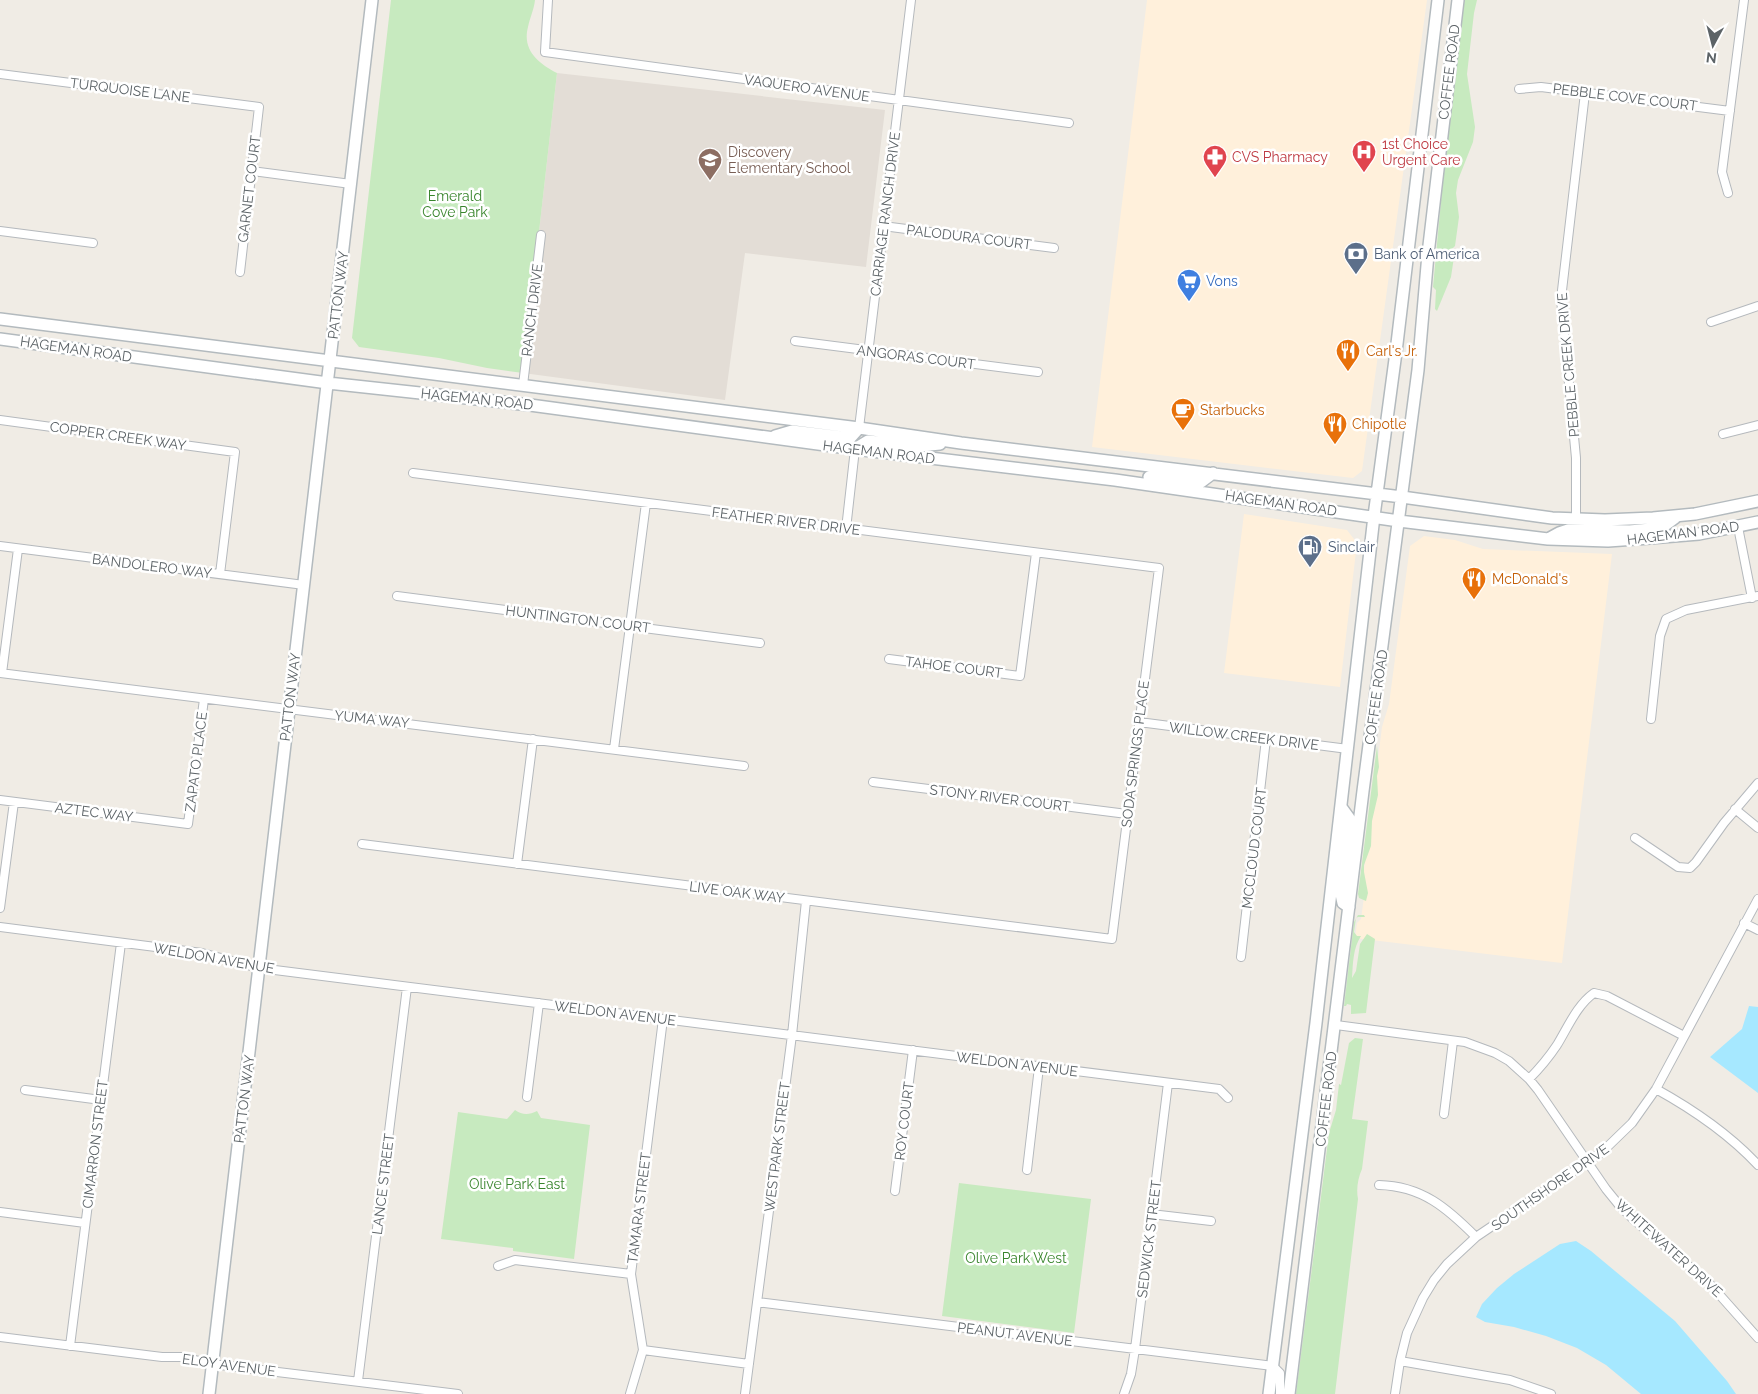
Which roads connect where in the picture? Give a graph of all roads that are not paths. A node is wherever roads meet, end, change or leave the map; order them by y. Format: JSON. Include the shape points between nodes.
{"nodes":[{"id":1,"x":372,"y":0,"type":"edge"},
{"id":2,"x":548,"y":0,"type":"edge"},
{"id":3,"x":911,"y":0,"type":"edge"},
{"id":4,"x":1438,"y":0,"type":"edge"},
{"id":5,"x":1458,"y":0,"type":"edge"},
{"id":6,"x":1744,"y":0,"type":"edge"},
{"id":7,"x":0,"y":74,"type":"edge"},
{"id":8,"x":1519,"y":90,"type":"dead end"},
{"id":9,"x":1585,"y":93,"type":"junction"},
{"id":10,"x":899,"y":101,"type":"junction"},
{"id":11,"x":259,"y":107,"type":"joint"},
{"id":12,"x":1730,"y":110,"type":"junction"},
{"id":13,"x":1069,"y":123,"type":"dead end"},
{"id":14,"x":252,"y":171,"type":"junction"},
{"id":15,"x":351,"y":184,"type":"junction"},
{"id":16,"x":1728,"y":193,"type":"dead end"},
{"id":17,"x":884,"y":226,"type":"junction"},
{"id":18,"x":0,"y":231,"type":"edge"},
{"id":19,"x":541,"y":235,"type":"dead end"},
{"id":20,"x":93,"y":243,"type":"dead end"},
{"id":21,"x":1054,"y":248,"type":"dead end"},
{"id":22,"x":240,"y":272,"type":"dead end"},
{"id":23,"x":1758,"y":306,"type":"edge"},
{"id":24,"x":0,"y":318,"type":"edge"},
{"id":25,"x":1711,"y":322,"type":"dead end"},
{"id":26,"x":0,"y":339,"type":"edge"},
{"id":27,"x":795,"y":341,"type":"dead end"},
{"id":28,"x":868,"y":351,"type":"junction"},
{"id":29,"x":330,"y":361,"type":"junction"},
{"id":30,"x":1038,"y":372,"type":"dead end"},
{"id":31,"x":328,"y":382,"type":"junction"},
{"id":32,"x":523,"y":385,"type":"junction"},
{"id":33,"x":0,"y":420,"type":"edge"},
{"id":34,"x":1758,"y":425,"type":"edge"},
{"id":35,"x":859,"y":428,"type":"junction"},
{"id":36,"x":1723,"y":434,"type":"dead end"},
{"id":37,"x":771,"y":437,"type":"junction"},
{"id":38,"x":961,"y":443,"type":"junction"},
{"id":39,"x":855,"y":449,"type":"junction"},
{"id":40,"x":412,"y":473,"type":"dead end"},
{"id":41,"x":1213,"y":473,"type":"junction"},
{"id":42,"x":1115,"y":480,"type":"junction"},
{"id":43,"x":1377,"y":494,"type":"junction"},
{"id":44,"x":1402,"y":497,"type":"junction"},
{"id":45,"x":1758,"y":501,"type":"edge"},
{"id":46,"x":646,"y":503,"type":"junction"},
{"id":47,"x":1758,"y":514,"type":"edge"},
{"id":48,"x":1374,"y":516,"type":"junction"},
{"id":49,"x":1678,"y":516,"type":"junction"},
{"id":50,"x":1576,"y":519,"type":"junction"},
{"id":51,"x":1399,"y":520,"type":"junction"},
{"id":52,"x":1758,"y":522,"type":"edge"},
{"id":53,"x":1738,"y":527,"type":"junction"},
{"id":54,"x":846,"y":529,"type":"junction"},
{"id":55,"x":1548,"y":539,"type":"junction"},
{"id":56,"x":0,"y":546,"type":"edge"},
{"id":57,"x":18,"y":548,"type":"junction"},
{"id":58,"x":1036,"y":553,"type":"junction"},
{"id":59,"x":1159,"y":568,"type":"joint"},
{"id":60,"x":220,"y":574,"type":"junction"},
{"id":61,"x":304,"y":585,"type":"junction"},
{"id":62,"x":397,"y":596,"type":"dead end"},
{"id":63,"x":1755,"y":597,"type":"edge"},
{"id":64,"x":630,"y":626,"type":"junction"},
{"id":65,"x":760,"y":643,"type":"dead end"},
{"id":66,"x":889,"y":659,"type":"dead end"},
{"id":67,"x":1,"y":673,"type":"edge"},
{"id":68,"x":204,"y":699,"type":"junction"},
{"id":69,"x":289,"y":710,"type":"junction"},
{"id":70,"x":1651,"y":719,"type":"dead end"},
{"id":71,"x":1139,"y":722,"type":"junction"},
{"id":72,"x":533,"y":739,"type":"junction"},
{"id":73,"x":1266,"y":739,"type":"junction"},
{"id":74,"x":614,"y":749,"type":"junction"},
{"id":75,"x":1348,"y":749,"type":"junction"},
{"id":76,"x":744,"y":766,"type":"dead end"},
{"id":77,"x":873,"y":782,"type":"dead end"},
{"id":78,"x":1758,"y":782,"type":"edge"},
{"id":79,"x":0,"y":800,"type":"edge"},
{"id":80,"x":14,"y":802,"type":"junction"},
{"id":81,"x":1341,"y":807,"type":"junction"},
{"id":82,"x":1735,"y":809,"type":"junction"},
{"id":83,"x":1128,"y":814,"type":"junction"},
{"id":84,"x":188,"y":824,"type":"joint"},
{"id":85,"x":1758,"y":828,"type":"edge"},
{"id":86,"x":1636,"y":838,"type":"dead end"},
{"id":87,"x":362,"y":844,"type":"dead end"},
{"id":88,"x":517,"y":864,"type":"junction"},
{"id":89,"x":1758,"y":899,"type":"edge"},
{"id":90,"x":806,"y":900,"type":"junction"},
{"id":91,"x":1349,"y":907,"type":"junction"},
{"id":92,"x":0,"y":908,"type":"edge"},
{"id":93,"x":1744,"y":923,"type":"junction"},
{"id":94,"x":0,"y":927,"type":"edge"},
{"id":95,"x":1758,"y":930,"type":"edge"},
{"id":96,"x":1112,"y":939,"type":"joint"},
{"id":97,"x":121,"y":943,"type":"junction"},
{"id":98,"x":1241,"y":957,"type":"dead end"},
{"id":99,"x":259,"y":968,"type":"junction"},
{"id":100,"x":407,"y":986,"type":"junction"},
{"id":101,"x":539,"y":1003,"type":"junction"},
{"id":102,"x":663,"y":1019,"type":"junction"},
{"id":103,"x":1336,"y":1025,"type":"junction"},
{"id":104,"x":792,"y":1036,"type":"junction"},
{"id":105,"x":1684,"y":1036,"type":"junction"},
{"id":106,"x":1453,"y":1041,"type":"junction"},
{"id":107,"x":913,"y":1050,"type":"junction"},
{"id":108,"x":1039,"y":1067,"type":"junction"},
{"id":109,"x":1529,"y":1078,"type":"junction"},
{"id":110,"x":1168,"y":1083,"type":"junction"},
{"id":111,"x":1656,"y":1088,"type":"junction"},
{"id":112,"x":26,"y":1090,"type":"dead end"},
{"id":113,"x":527,"y":1097,"type":"dead end"},
{"id":114,"x":1228,"y":1098,"type":"dead end"},
{"id":115,"x":101,"y":1100,"type":"junction"},
{"id":116,"x":1444,"y":1114,"type":"dead end"},
{"id":117,"x":1588,"y":1162,"type":"junction"},
{"id":118,"x":1758,"y":1165,"type":"edge"},
{"id":119,"x":1027,"y":1170,"type":"dead end"},
{"id":120,"x":1379,"y":1185,"type":"dead end"},
{"id":121,"x":895,"y":1190,"type":"dead end"},
{"id":122,"x":0,"y":1212,"type":"edge"},
{"id":123,"x":1151,"y":1214,"type":"junction"},
{"id":124,"x":1211,"y":1221,"type":"dead end"},
{"id":125,"x":85,"y":1223,"type":"junction"},
{"id":126,"x":1476,"y":1238,"type":"junction"},
{"id":127,"x":498,"y":1266,"type":"dead end"},
{"id":128,"x":631,"y":1274,"type":"junction"},
{"id":129,"x":757,"y":1302,"type":"junction"},
{"id":130,"x":0,"y":1337,"type":"edge"},
{"id":131,"x":1758,"y":1338,"type":"edge"},
{"id":132,"x":70,"y":1346,"type":"junction"},
{"id":133,"x":1135,"y":1349,"type":"junction"},
{"id":134,"x":643,"y":1350,"type":"junction"},
{"id":135,"x":1400,"y":1361,"type":"junction"},
{"id":136,"x":212,"y":1364,"type":"junction"},
{"id":137,"x":749,"y":1364,"type":"junction"},
{"id":138,"x":1273,"y":1366,"type":"junction"},
{"id":139,"x":358,"y":1381,"type":"junction"},
{"id":140,"x":208,"y":1394,"type":"edge"},
{"id":141,"x":458,"y":1394,"type":"edge"},
{"id":142,"x":630,"y":1394,"type":"edge"},
{"id":143,"x":745,"y":1394,"type":"edge"},
{"id":144,"x":1124,"y":1394,"type":"edge"},
{"id":145,"x":1269,"y":1394,"type":"edge"},
{"id":146,"x":1280,"y":1394,"type":"edge"},
{"id":147,"x":1289,"y":1394,"type":"edge"},
{"id":148,"x":1395,"y":1394,"type":"edge"},
{"id":149,"x":1551,"y":1394,"type":"edge"}],
"edges":[{"from":1,"to":15,"type":"main road","name":"PATTON WAY"},
{"from":2,"to":10,"type":"street","name":"VAQUERO AVENUE","via":[[545,52]]},
{"from":3,"to":10,"type":"street","name":"CARRIAGE RANCH DRIVE"},
{"from":4,"to":43,"type":"main road","name":"COFFEE ROAD"},
{"from":5,"to":44,"type":"main road","name":"COFFEE ROAD"},
{"from":6,"to":12,"type":"street"},
{"from":7,"to":11,"type":"street","name":"TURQUOISE LANE"},
{"from":8,"to":9,"type":"street","name":"PEBBLE COVE COURT","via":[[1541,87]]},
{"from":9,"to":12,"type":"street","name":"PEBBLE COVE COURT"},
{"from":9,"to":50,"type":"street","name":"PEBBLE CREEK DRIVE","via":[[1561,299],[1576,458]]},
{"from":10,"to":13,"type":"street","name":"VAQUERO AVENUE"},
{"from":10,"to":17,"type":"street","name":"CARRIAGE RANCH DRIVE"},
{"from":11,"to":14,"type":"street","name":"GARNET COURT"},
{"from":12,"to":16,"type":"street","via":[[1722,172]]},
{"from":14,"to":15,"type":"street"},
{"from":14,"to":22,"type":"street","name":"GARNET COURT"},
{"from":15,"to":29,"type":"main road","name":"PATTON WAY"},
{"from":17,"to":21,"type":"street","name":"PALODURA COURT"},
{"from":17,"to":28,"type":"street","name":"CARRIAGE RANCH DRIVE"},
{"from":18,"to":20,"type":"street"},
{"from":19,"to":32,"type":"street","name":"RANCH DRIVE"},
{"from":23,"to":25,"type":"street"},
{"from":24,"to":29,"type":"main road","name":"HAGEMAN ROAD"},
{"from":26,"to":31,"type":"main road","name":"HAGEMAN ROAD"},
{"from":27,"to":28,"type":"street","name":"ANGORAS COURT"},
{"from":28,"to":30,"type":"street","name":"ANGORAS COURT"},
{"from":28,"to":35,"type":"street","name":"CARRIAGE RANCH DRIVE"},
{"from":29,"to":31,"type":"main road","name":"PATTON WAY"},
{"from":29,"to":32,"type":"main road","name":"HAGEMAN ROAD"},
{"from":31,"to":37,"type":"main road","name":"HAGEMAN ROAD"},
{"from":31,"to":61,"type":"main road","name":"PATTON WAY"},
{"from":32,"to":35,"type":"main road","name":"HAGEMAN ROAD"},
{"from":33,"to":60,"type":"street","name":"COPPER CREEK WAY","via":[[235,452]]},
{"from":34,"to":36,"type":"street"},
{"from":35,"to":37,"type":"main road","via":[[850,438],[792,431]]},
{"from":35,"to":38,"type":"main road","name":"HAGEMAN ROAD"},
{"from":37,"to":39,"type":"main road","name":"HAGEMAN ROAD"},
{"from":38,"to":39,"type":"main road","via":[[919,446],[868,441]]},
{"from":38,"to":41,"type":"main road","name":"HAGEMAN ROAD"},
{"from":39,"to":42,"type":"main road","name":"HAGEMAN ROAD"},
{"from":39,"to":54,"type":"street"},
{"from":40,"to":46,"type":"street","name":"FEATHER RIVER DRIVE"},
{"from":41,"to":42,"type":"main road","via":[[1200,482],[1142,476]]},
{"from":41,"to":43,"type":"main road","name":"HAGEMAN ROAD"},
{"from":42,"to":48,"type":"main road","name":"HAGEMAN ROAD"},
{"from":43,"to":44,"type":"main road","name":"HAGEMAN ROAD"},
{"from":43,"to":48,"type":"main road","name":"COFFEE ROAD"},
{"from":44,"to":50,"type":"main road","name":"HAGEMAN ROAD"},
{"from":44,"to":51,"type":"main road","name":"COFFEE ROAD"},
{"from":45,"to":49,"type":"main road","name":"HAGEMAN ROAD"},
{"from":46,"to":54,"type":"street","name":"FEATHER RIVER DRIVE"},
{"from":46,"to":64,"type":"street"},
{"from":47,"to":53,"type":"main road"},
{"from":48,"to":51,"type":"main road","name":"HAGEMAN ROAD"},
{"from":48,"to":75,"type":"main road","name":"COFFEE ROAD"},
{"from":49,"to":50,"type":"main road","name":"HAGEMAN ROAD"},
{"from":49,"to":55,"type":"main road","via":[[1661,528],[1568,530]]},
{"from":51,"to":55,"type":"main road","name":"HAGEMAN ROAD"},
{"from":51,"to":91,"type":"main road","name":"COFFEE ROAD"},
{"from":52,"to":53,"type":"main road","name":"HAGEMAN ROAD"},
{"from":53,"to":55,"type":"main road","name":"HAGEMAN ROAD","via":[[1699,534],[1608,541]]},
{"from":53,"to":63,"type":"street"},
{"from":54,"to":58,"type":"street","name":"FEATHER RIVER DRIVE"},
{"from":56,"to":57,"type":"street","name":"BANDOLERO WAY"},
{"from":57,"to":60,"type":"street","name":"BANDOLERO WAY"},
{"from":57,"to":67,"type":"street"},
{"from":58,"to":59,"type":"street","name":"FEATHER RIVER DRIVE"},
{"from":58,"to":66,"type":"street","name":"TAHOE COURT","via":[[1020,676]]},
{"from":59,"to":71,"type":"street","name":"SODA SPRINGS PLACE"},
{"from":60,"to":61,"type":"street","name":"BANDOLERO WAY"},
{"from":61,"to":69,"type":"main road","name":"PATTON WAY"},
{"from":62,"to":64,"type":"street","name":"HUNTINGTON COURT"},
{"from":63,"to":70,"type":"street","via":[[1686,610],[1666,619],[1660,636]]},
{"from":64,"to":65,"type":"street","name":"HUNTINGTON COURT"},
{"from":64,"to":74,"type":"street"},
{"from":67,"to":68,"type":"street","name":"YUMA WAY"},
{"from":68,"to":69,"type":"street","name":"YUMA WAY"},
{"from":68,"to":84,"type":"street","name":"ZAPATO PLACE"},
{"from":69,"to":72,"type":"street","name":"YUMA WAY"},
{"from":69,"to":99,"type":"main road","name":"PATTON WAY"},
{"from":71,"to":73,"type":"street","name":"WILLOW CREEK DRIVE"},
{"from":71,"to":83,"type":"street","name":"SODA SPRINGS PLACE"},
{"from":72,"to":74,"type":"street","name":"YUMA WAY"},
{"from":72,"to":88,"type":"street"},
{"from":73,"to":75,"type":"street","name":"WILLOW CREEK DRIVE"},
{"from":73,"to":98,"type":"street","name":"MCCLOUD COURT"},
{"from":74,"to":76,"type":"street","name":"YUMA WAY"},
{"from":75,"to":81,"type":"main road","name":"COFFEE ROAD"},
{"from":77,"to":83,"type":"street","name":"STONY RIVER COURT"},
{"from":78,"to":82,"type":"street"},
{"from":79,"to":80,"type":"street","name":"AZTEC WAY"},
{"from":80,"to":84,"type":"street","name":"AZTEC WAY"},
{"from":80,"to":92,"type":"street"},
{"from":81,"to":91,"type":"main road","via":[[1349,818],[1341,894],[1343,903]]},
{"from":81,"to":138,"type":"main road","name":"COFFEE ROAD"},
{"from":82,"to":85,"type":"street"},
{"from":82,"to":86,"type":"street","via":[[1690,868],[1678,868]]},
{"from":83,"to":96,"type":"street","name":"SODA SPRINGS PLACE"},
{"from":87,"to":88,"type":"street","name":"LIVE OAK WAY"},
{"from":88,"to":90,"type":"street","name":"LIVE OAK WAY"},
{"from":89,"to":93,"type":"street","name":"SOUTHSHORE DRIVE"},
{"from":90,"to":96,"type":"street","name":"LIVE OAK WAY"},
{"from":90,"to":104,"type":"street","name":"WESTPARK STREET"},
{"from":91,"to":103,"type":"main road","name":"COFFEE ROAD"},
{"from":93,"to":95,"type":"street"},
{"from":93,"to":105,"type":"street","name":"SOUTHSHORE DRIVE"},
{"from":94,"to":97,"type":"street","name":"WELDON AVENUE"},
{"from":97,"to":99,"type":"street","name":"WELDON AVENUE","via":[[202,953]]},
{"from":97,"to":115,"type":"street","name":"CIMARRON STREET"},
{"from":99,"to":100,"type":"street","name":"WELDON AVENUE"},
{"from":99,"to":136,"type":"main road","name":"PATTON WAY"},
{"from":100,"to":101,"type":"street","name":"WELDON AVENUE"},
{"from":100,"to":139,"type":"street","name":"LANCE STREET"},
{"from":101,"to":102,"type":"street","name":"WELDON AVENUE"},
{"from":101,"to":113,"type":"street"},
{"from":102,"to":104,"type":"street","name":"WELDON AVENUE"},
{"from":102,"to":128,"type":"street","name":"TAMARA STREET"},
{"from":103,"to":106,"type":"street","name":"WHITEWATER DRIVE"},
{"from":103,"to":147,"type":"main road","name":"COFFEE ROAD"},
{"from":104,"to":107,"type":"street","name":"WELDON AVENUE"},
{"from":104,"to":129,"type":"street","name":"WESTPARK STREET"},
{"from":105,"to":109,"type":"street","via":[[1607,996],[1594,993],[1584,1000],[1556,1047]]},
{"from":105,"to":111,"type":"street","name":"SOUTHSHORE DRIVE"},
{"from":106,"to":109,"type":"street","name":"WHITEWATER DRIVE","via":[[1495,1053]]},
{"from":106,"to":116,"type":"street"},
{"from":107,"to":108,"type":"street","name":"WELDON AVENUE"},
{"from":107,"to":121,"type":"street","name":"ROY COURT"},
{"from":108,"to":110,"type":"street","name":"WELDON AVENUE"},
{"from":108,"to":119,"type":"street"},
{"from":109,"to":117,"type":"street","name":"WHITEWATER DRIVE"},
{"from":110,"to":114,"type":"street","name":"WELDON AVENUE","via":[[1220,1090]]},
{"from":110,"to":123,"type":"street","name":"SEDWICK STREET"},
{"from":111,"to":117,"type":"street","name":"SOUTHSHORE DRIVE","via":[[1632,1123]]},
{"from":111,"to":118,"type":"street","via":[[1705,1118]]},
{"from":112,"to":115,"type":"street"},
{"from":115,"to":125,"type":"street","name":"CIMARRON STREET"},
{"from":117,"to":126,"type":"street","name":"SOUTHSHORE DRIVE"},
{"from":117,"to":131,"type":"street","name":"WHITEWATER DRIVE","via":[[1619,1205],[1709,1283]]},
{"from":120,"to":126,"type":"street","via":[[1412,1189],[1444,1209]]},
{"from":122,"to":125,"type":"street"},
{"from":123,"to":124,"type":"street"},
{"from":123,"to":133,"type":"street","name":"SEDWICK STREET"},
{"from":125,"to":132,"type":"street","name":"CIMARRON STREET"},
{"from":126,"to":135,"type":"street","name":"SOUTHSHORE DRIVE","via":[[1447,1264],[1423,1298],[1407,1333]]},
{"from":127,"to":128,"type":"street","via":[[515,1260]]},
{"from":128,"to":134,"type":"street","name":"TAMARA STREET"},
{"from":129,"to":133,"type":"street","name":"PEANUT AVENUE"},
{"from":129,"to":137,"type":"street","name":"WESTPARK STREET"},
{"from":130,"to":132,"type":"street","name":"ELOY AVENUE"},
{"from":132,"to":136,"type":"street","name":"ELOY AVENUE","via":[[181,1357]]},
{"from":133,"to":138,"type":"street","name":"PEANUT AVENUE"},
{"from":133,"to":144,"type":"street","name":"SEDWICK STREET"},
{"from":134,"to":137,"type":"street"},
{"from":134,"to":142,"type":"street","name":"TAMARA STREET"},
{"from":135,"to":148,"type":"street","name":"SOUTHSHORE DRIVE"},
{"from":135,"to":149,"type":"street","via":[[1510,1380]]},
{"from":136,"to":139,"type":"street","name":"ELOY AVENUE"},
{"from":136,"to":140,"type":"main road","name":"PATTON WAY"},
{"from":137,"to":143,"type":"street","name":"WESTPARK STREET"},
{"from":138,"to":145,"type":"main road","name":"COFFEE ROAD"},
{"from":138,"to":146,"type":"street","via":[[1280,1373]]},
{"from":139,"to":141,"type":"street","name":"ELOY AVENUE"}]}
